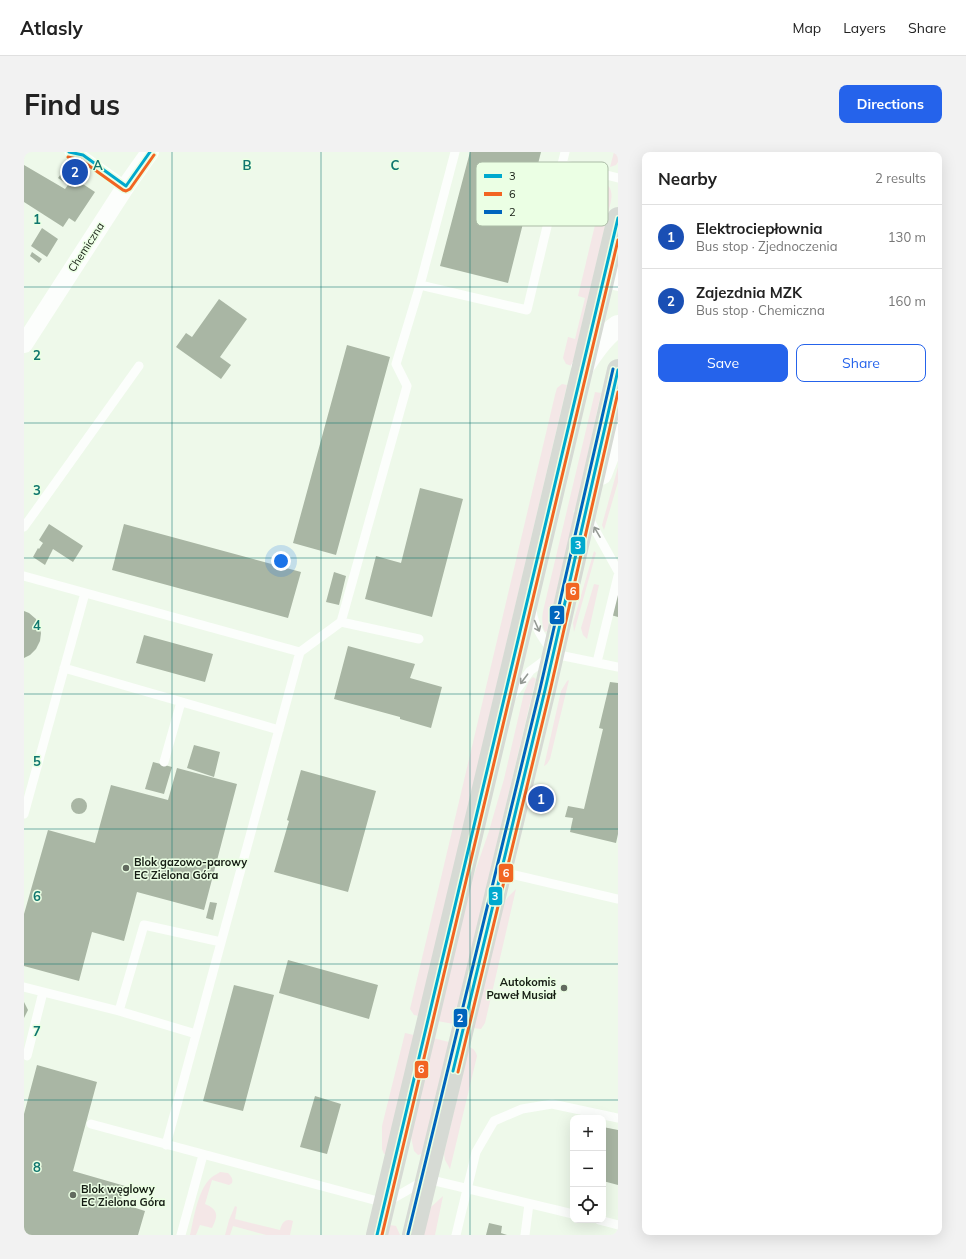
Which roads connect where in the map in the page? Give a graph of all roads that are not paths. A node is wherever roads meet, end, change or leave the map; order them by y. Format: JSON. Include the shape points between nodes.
{"nodes":[{"id":1,"x":70,"y":152,"type":"edge"},
{"id":2,"x":150,"y":152,"type":"edge"},
{"id":3,"x":455,"y":152,"type":"edge"},
{"id":4,"x":565,"y":152,"type":"edge"},
{"id":5,"x":84,"y":154,"type":"edge"},
{"id":6,"x":562,"y":162,"type":"edge"},
{"id":7,"x":608,"y":176,"type":"edge"},
{"id":8,"x":618,"y":178,"type":"edge"},
{"id":9,"x":126,"y":186,"type":"junction"},
{"id":10,"x":618,"y":220,"type":"edge"},
{"id":11,"x":548,"y":226,"type":"edge"},
{"id":12,"x":618,"y":280,"type":"edge"},
{"id":13,"x":420,"y":284,"type":"junction"},
{"id":14,"x":618,"y":326,"type":"edge"},
{"id":15,"x":24,"y":344,"type":"edge"},
{"id":16,"x":139,"y":366,"type":"dead end"},
{"id":17,"x":582,"y":368,"type":"junction"},
{"id":18,"x":618,"y":370,"type":"edge"},
{"id":19,"x":618,"y":430,"type":"edge"},
{"id":20,"x":586,"y":514,"type":"junction"},
{"id":21,"x":24,"y":527,"type":"edge"},
{"id":22,"x":618,"y":571,"type":"edge"},
{"id":23,"x":24,"y":576,"type":"edge"},
{"id":24,"x":618,"y":576,"type":"edge"},
{"id":25,"x":85,"y":593,"type":"junction"},
{"id":26,"x":529,"y":595,"type":"junction"},
{"id":27,"x":340,"y":622,"type":"junction"},
{"id":28,"x":418,"y":640,"type":"dead end"},
{"id":29,"x":300,"y":652,"type":"junction"},
{"id":30,"x":554,"y":654,"type":"junction"},
{"id":31,"x":597,"y":662,"type":"junction"},
{"id":32,"x":618,"y":667,"type":"edge"},
{"id":33,"x":64,"y":668,"type":"junction"},
{"id":34,"x":181,"y":702,"type":"junction"},
{"id":35,"x":501,"y":714,"type":"junction"},
{"id":36,"x":279,"y":730,"type":"junction"},
{"id":37,"x":164,"y":762,"type":"dead end"},
{"id":38,"x":24,"y":814,"type":"edge"},
{"id":39,"x":502,"y":872,"type":"junction"},
{"id":40,"x":618,"y":899,"type":"edge"},
{"id":41,"x":221,"y":942,"type":"junction"},
{"id":42,"x":24,"y":987,"type":"edge"},
{"id":43,"x":43,"y":992,"type":"junction"},
{"id":44,"x":118,"y":1011,"type":"junction"},
{"id":45,"x":196,"y":1034,"type":"junction"},
{"id":46,"x":28,"y":1056,"type":"dead end"},
{"id":47,"x":618,"y":1118,"type":"edge"},
{"id":48,"x":91,"y":1124,"type":"dead end"},
{"id":49,"x":166,"y":1144,"type":"junction"},
{"id":50,"x":203,"y":1154,"type":"junction"},
{"id":51,"x":427,"y":1179,"type":"junction"},
{"id":52,"x":467,"y":1188,"type":"junction"},
{"id":53,"x":385,"y":1204,"type":"junction"},
{"id":54,"x":530,"y":1204,"type":"junction"},
{"id":55,"x":570,"y":1213,"type":"edge"},
{"id":56,"x":606,"y":1222,"type":"edge"},
{"id":57,"x":618,"y":1225,"type":"edge"},
{"id":58,"x":181,"y":1235,"type":"edge"},
{"id":59,"x":377,"y":1235,"type":"edge"},
{"id":60,"x":413,"y":1235,"type":"edge"},
{"id":61,"x":456,"y":1235,"type":"edge"},
{"id":62,"x":526,"y":1235,"type":"edge"}],
"edges":[{"from":1,"to":5,"type":"lane"},
{"from":2,"to":9,"type":"street","name":"Chemiczna"},
{"from":3,"to":13,"type":"lane"},
{"from":4,"to":6,"type":"lane"},
{"from":5,"to":9,"type":"lane"},
{"from":7,"to":8,"type":"lane"},
{"from":9,"to":15,"type":"street","name":"Chemiczna"},
{"from":10,"to":12,"type":"street"},
{"from":10,"to":17,"type":"main road"},
{"from":11,"to":13,"type":"lane","via":[[528,310]]},
{"from":13,"to":27,"type":"lane","via":[[396,364],[407,386]]},
{"from":14,"to":17,"type":"street","via":[[598,346]]},
{"from":16,"to":21,"type":"lane"},
{"from":17,"to":26,"type":"main road"},
{"from":18,"to":20,"type":"main road"},
{"from":19,"to":20,"type":"street"},
{"from":22,"to":20,"type":"lane","one_way":true},
{"from":20,"to":30,"type":"main road"},
{"from":23,"to":25,"type":"lane"},
{"from":24,"to":31,"type":"lane"},
{"from":25,"to":29,"type":"lane"},
{"from":25,"to":33,"type":"lane"},
{"from":26,"to":30,"type":"lane","one_way":true,"via":[[534,622]]},
{"from":26,"to":35,"type":"main road"},
{"from":27,"to":28,"type":"lane"},
{"from":27,"to":29,"type":"lane"},
{"from":29,"to":36,"type":"lane"},
{"from":30,"to":31,"type":"lane"},
{"from":30,"to":35,"type":"lane","one_way":true,"via":[[530,672]]},
{"from":30,"to":39,"type":"main road"},
{"from":31,"to":32,"type":"lane"},
{"from":33,"to":34,"type":"lane"},
{"from":33,"to":38,"type":"lane"},
{"from":34,"to":36,"type":"lane"},
{"from":34,"to":37,"type":"lane"},
{"from":35,"to":53,"type":"main road"},
{"from":36,"to":41,"type":"lane"},
{"from":39,"to":40,"type":"lane"},
{"from":39,"to":51,"type":"main road"},
{"from":41,"to":44,"type":"lane","via":[[144,925]]},
{"from":41,"to":45,"type":"lane"},
{"from":42,"to":43,"type":"lane"},
{"from":43,"to":44,"type":"lane"},
{"from":43,"to":46,"type":"lane"},
{"from":44,"to":45,"type":"lane"},
{"from":45,"to":49,"type":"lane"},
{"from":47,"to":52,"type":"lane","via":[[552,1104],[522,1109],[494,1121],[476,1152]]},
{"from":48,"to":49,"type":"lane"},
{"from":49,"to":50,"type":"lane"},
{"from":50,"to":53,"type":"lane"},
{"from":50,"to":58,"type":"lane"},
{"from":51,"to":52,"type":"lane"},
{"from":51,"to":53,"type":"lane"},
{"from":51,"to":60,"type":"main road"},
{"from":52,"to":54,"type":"lane"},
{"from":52,"to":61,"type":"lane"},
{"from":53,"to":59,"type":"main road"},
{"from":54,"to":55,"type":"lane"},
{"from":54,"to":62,"type":"lane"},
{"from":56,"to":57,"type":"lane"}]}
